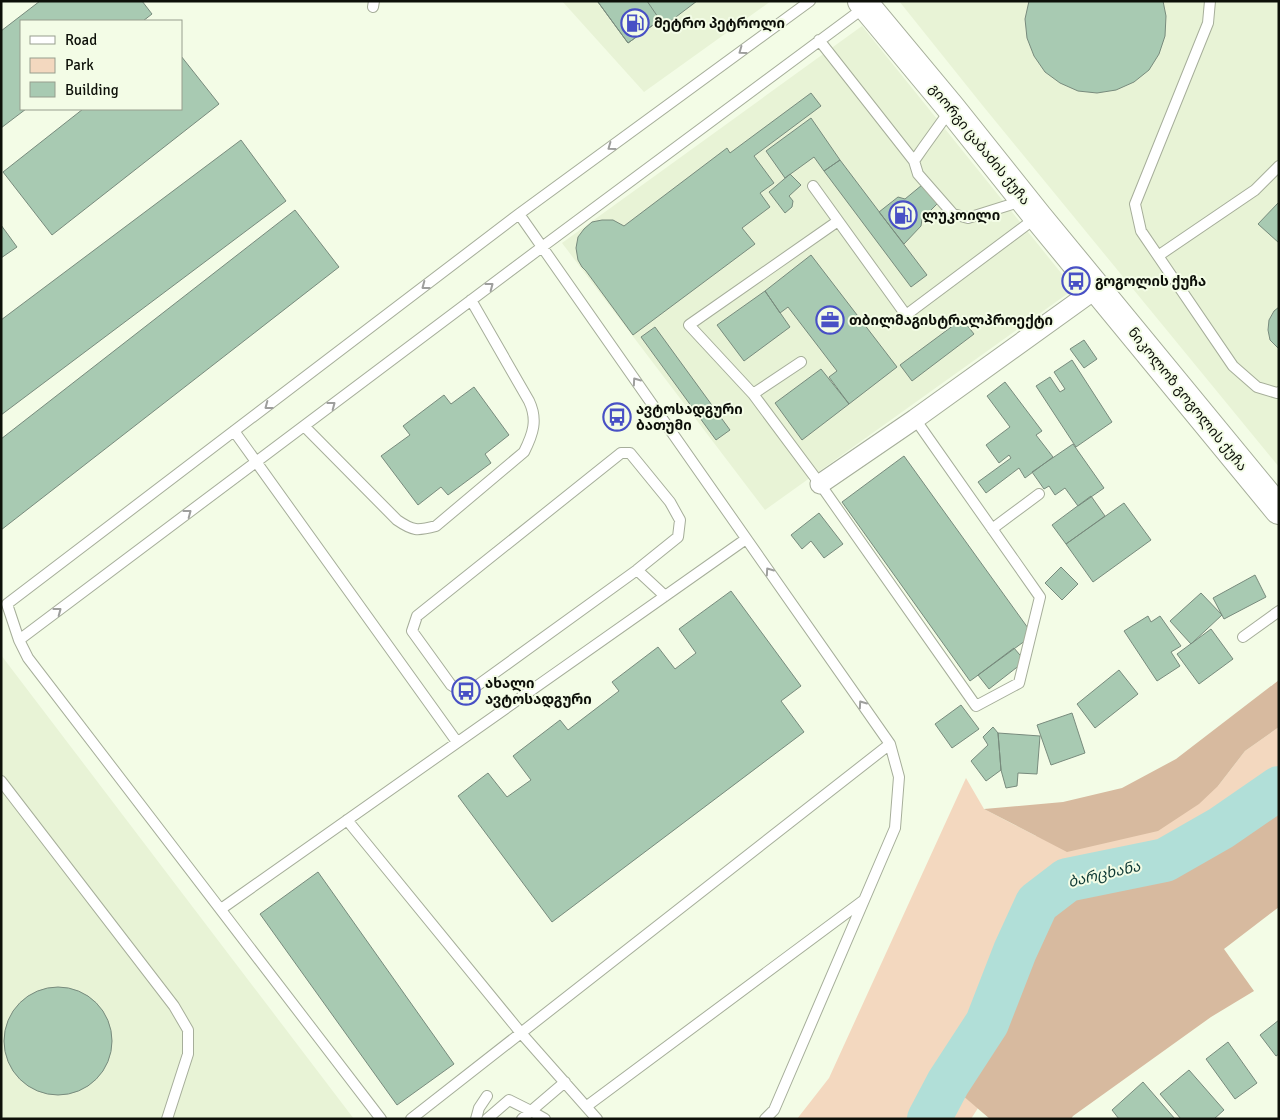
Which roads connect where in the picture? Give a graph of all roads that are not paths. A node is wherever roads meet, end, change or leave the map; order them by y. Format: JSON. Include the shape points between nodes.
{"nodes":[{"id":1,"x":810,"y":1,"type":"edge"},
{"id":2,"x":1210,"y":1,"type":"edge"},
{"id":3,"x":864,"y":4,"type":"edge"},
{"id":4,"x":819,"y":40,"type":"junction"},
{"id":5,"x":952,"y":108,"type":"junction"},
{"id":6,"x":914,"y":161,"type":"junction"},
{"id":7,"x":1279,"y":166,"type":"edge"},
{"id":8,"x":813,"y":186,"type":"dead end"},
{"id":9,"x":1031,"y":208,"type":"junction"},
{"id":10,"x":519,"y":214,"type":"junction"},
{"id":11,"x":838,"y":220,"type":"junction"},
{"id":12,"x":542,"y":246,"type":"junction"},
{"id":13,"x":1158,"y":256,"type":"junction"},
{"id":14,"x":1097,"y":288,"type":"junction"},
{"id":15,"x":471,"y":300,"type":"junction"},
{"id":16,"x":801,"y":362,"type":"dead end"},
{"id":17,"x":1279,"y":392,"type":"edge"},
{"id":18,"x":753,"y":394,"type":"junction"},
{"id":19,"x":914,"y":419,"type":"junction"},
{"id":20,"x":304,"y":426,"type":"junction"},
{"id":21,"x":234,"y":432,"type":"junction"},
{"id":22,"x":256,"y":462,"type":"junction"},
{"id":23,"x":820,"y":484,"type":"junction"},
{"id":24,"x":1039,"y":494,"type":"dead end"},
{"id":25,"x":1279,"y":510,"type":"edge"},
{"id":26,"x":992,"y":529,"type":"junction"},
{"id":27,"x":746,"y":538,"type":"junction"},
{"id":28,"x":637,"y":570,"type":"junction"},
{"id":29,"x":665,"y":596,"type":"junction"},
{"id":30,"x":1279,"y":611,"type":"edge"},
{"id":31,"x":1243,"y":637,"type":"dead end"},
{"id":32,"x":19,"y":640,"type":"junction"},
{"id":33,"x":458,"y":742,"type":"junction"},
{"id":34,"x":890,"y":744,"type":"junction"},
{"id":35,"x":1,"y":781,"type":"edge"},
{"id":36,"x":347,"y":820,"type":"junction"},
{"id":37,"x":864,"y":900,"type":"junction"},
{"id":38,"x":221,"y":909,"type":"junction"},
{"id":39,"x":521,"y":1033,"type":"junction"},
{"id":40,"x":565,"y":1082,"type":"junction"},
{"id":41,"x":487,"y":1096,"type":"dead end"},
{"id":42,"x":587,"y":1106,"type":"junction"},
{"id":43,"x":531,"y":1111,"type":"junction"},
{"id":44,"x":167,"y":1119,"type":"edge"},
{"id":45,"x":381,"y":1119,"type":"edge"},
{"id":46,"x":411,"y":1119,"type":"edge"},
{"id":47,"x":476,"y":1119,"type":"edge"},
{"id":48,"x":487,"y":1119,"type":"edge"},
{"id":49,"x":522,"y":1119,"type":"edge"},
{"id":50,"x":545,"y":1119,"type":"edge"},
{"id":51,"x":597,"y":1119,"type":"edge"},
{"id":52,"x":765,"y":1119,"type":"edge"}],
"edges":[{"from":1,"to":10,"type":"lane","one_way":true},
{"from":2,"to":13,"type":"lane","via":[[1208,22],[1135,204],[1141,231]]},
{"from":3,"to":4,"type":"lane"},
{"from":3,"to":5,"type":"main road","name":"გიორგი ცაბაძის ქუჩა"},
{"from":4,"to":6,"type":"lane"},
{"from":4,"to":12,"type":"lane"},
{"from":5,"to":6,"type":"lane"},
{"from":5,"to":9,"type":"main road","name":"გიორგი ცაბაძის ქუჩა"},
{"from":6,"to":9,"type":"lane","via":[[918,174],[953,214],[968,218]]},
{"from":7,"to":13,"type":"lane","via":[[1255,190]]},
{"from":8,"to":11,"type":"lane"},
{"from":9,"to":11,"type":"lane","via":[[906,315]]},
{"from":9,"to":14,"type":"main road","name":"გიორგი ცაბაძის ქუჩა"},
{"from":10,"to":12,"type":"lane"},
{"from":10,"to":21,"type":"lane","one_way":true},
{"from":11,"to":18,"type":"lane","via":[[689,325]]},
{"from":15,"to":12,"type":"lane","one_way":true},
{"from":27,"to":12,"type":"lane","one_way":true},
{"from":13,"to":17,"type":"lane","via":[[1233,366],[1257,387]]},
{"from":14,"to":19,"type":"street"},
{"from":14,"to":25,"type":"main road","name":"ნიკოლოზ გოგოლის ქუჩა"},
{"from":20,"to":15,"type":"lane","one_way":true},
{"from":15,"to":20,"type":"lane","via":[[534,411],[532,438],[524,452],[436,526],[410,529],[397,520]]},
{"from":16,"to":18,"type":"lane"},
{"from":18,"to":23,"type":"lane"},
{"from":19,"to":23,"type":"street"},
{"from":19,"to":26,"type":"lane"},
{"from":20,"to":22,"type":"lane"},
{"from":21,"to":22,"type":"lane"},
{"from":21,"to":32,"type":"lane","via":[[7,604]]},
{"from":32,"to":22,"type":"lane","one_way":true},
{"from":22,"to":33,"type":"lane"},
{"from":23,"to":26,"type":"lane","via":[[976,706],[1019,683],[1040,597]]},
{"from":24,"to":26,"type":"lane"},
{"from":27,"to":29,"type":"lane"},
{"from":34,"to":27,"type":"lane","one_way":true},
{"from":28,"to":28,"type":"lane","via":[[678,537],[680,520],[670,502],[630,453],[621,453],[417,616],[412,631],[451,685],[462,692],[471,690]]},
{"from":28,"to":29,"type":"lane"},
{"from":29,"to":33,"type":"lane"},
{"from":30,"to":31,"type":"lane"},
{"from":32,"to":38,"type":"lane","via":[[28,658]]},
{"from":33,"to":36,"type":"lane"},
{"from":34,"to":37,"type":"lane","via":[[900,776],[895,828]]},
{"from":34,"to":39,"type":"lane"},
{"from":35,"to":44,"type":"lane","via":[[168,998],[188,1030],[188,1054]]},
{"from":36,"to":38,"type":"lane"},
{"from":36,"to":39,"type":"lane"},
{"from":37,"to":42,"type":"lane"},
{"from":37,"to":52,"type":"lane","via":[[774,1110]]},
{"from":38,"to":45,"type":"lane"},
{"from":39,"to":40,"type":"lane"},
{"from":39,"to":46,"type":"lane"},
{"from":40,"to":42,"type":"lane"},
{"from":40,"to":43,"type":"lane"},
{"from":41,"to":47,"type":"lane","via":[[478,1108]]},
{"from":42,"to":51,"type":"lane"},
{"from":43,"to":48,"type":"lane","via":[[509,1100]]},
{"from":43,"to":49,"type":"lane"},
{"from":43,"to":50,"type":"lane"}]}
